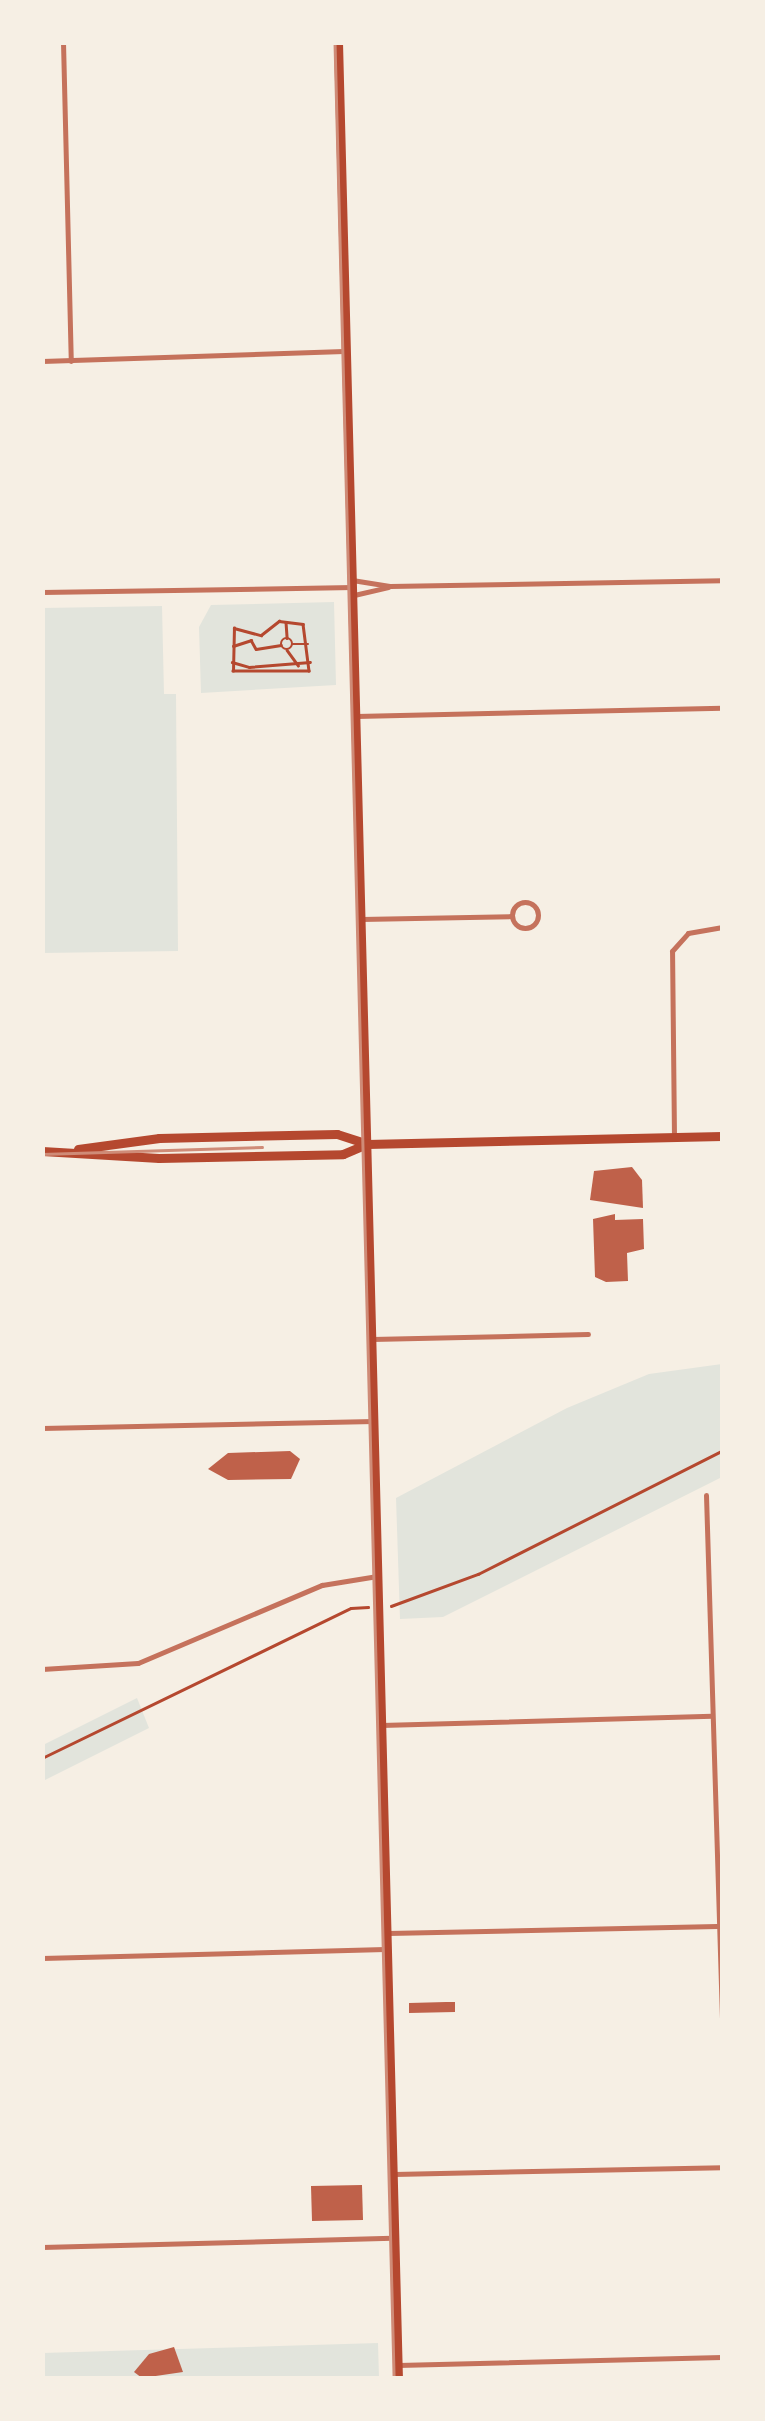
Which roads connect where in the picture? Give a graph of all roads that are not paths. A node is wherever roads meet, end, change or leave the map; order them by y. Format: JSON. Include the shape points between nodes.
{"nodes":[{"id":1,"x":63,"y":42,"type":"edge"},
{"id":2,"x":338,"y":42,"type":"edge"},
{"id":3,"x":346,"y":351,"type":"junction"},
{"id":4,"x":42,"y":361,"type":"edge"},
{"id":5,"x":71,"y":361,"type":"junction"},
{"id":6,"x":722,"y":580,"type":"edge"},
{"id":7,"x":390,"y":586,"type":"junction"},
{"id":8,"x":353,"y":588,"type":"junction"},
{"id":9,"x":42,"y":592,"type":"edge"},
{"id":10,"x":722,"y":708,"type":"edge"},
{"id":11,"x":356,"y":716,"type":"junction"},
{"id":12,"x":512,"y":916,"type":"junction"},
{"id":13,"x":362,"y":919,"type":"junction"},
{"id":14,"x":722,"y":928,"type":"edge"},
{"id":15,"x":722,"y":1136,"type":"edge"},
{"id":16,"x":674,"y":1137,"type":"junction"},
{"id":17,"x":367,"y":1144,"type":"junction"},
{"id":18,"x":72,"y":1150,"type":"junction"},
{"id":19,"x":42,"y":1151,"type":"edge"},
{"id":20,"x":588,"y":1334,"type":"dead end"},
{"id":21,"x":372,"y":1339,"type":"junction"},
{"id":22,"x":374,"y":1421,"type":"junction"},
{"id":23,"x":42,"y":1428,"type":"edge"},
{"id":24,"x":706,"y":1495,"type":"dead end"},
{"id":25,"x":378,"y":1576,"type":"junction"},
{"id":26,"x":42,"y":1668,"type":"edge"},
{"id":27,"x":712,"y":1716,"type":"junction"},
{"id":28,"x":382,"y":1725,"type":"junction"},
{"id":29,"x":719,"y":1836,"type":"edge"},
{"id":30,"x":718,"y":1926,"type":"junction"},
{"id":31,"x":388,"y":1933,"type":"junction"},
{"id":32,"x":388,"y":1949,"type":"junction"},
{"id":33,"x":42,"y":1958,"type":"edge"},
{"id":34,"x":722,"y":2018,"type":"edge"},
{"id":35,"x":722,"y":2167,"type":"edge"},
{"id":36,"x":394,"y":2174,"type":"junction"},
{"id":37,"x":395,"y":2238,"type":"junction"},
{"id":38,"x":42,"y":2248,"type":"edge"},
{"id":39,"x":722,"y":2357,"type":"edge"},
{"id":40,"x":398,"y":2365,"type":"junction"},
{"id":41,"x":398,"y":2378,"type":"edge"}],
"edges":[{"from":1,"to":5,"type":"street"},
{"from":2,"to":3,"type":"main road"},
{"from":3,"to":5,"type":"street"},
{"from":3,"to":8,"type":"main road"},
{"from":4,"to":5,"type":"street"},
{"from":6,"to":7,"type":"street"},
{"from":7,"to":8,"type":"street"},
{"from":7,"to":8,"type":"street"},
{"from":8,"to":9,"type":"street"},
{"from":8,"to":11,"type":"main road"},
{"from":10,"to":11,"type":"street"},
{"from":11,"to":13,"type":"main road"},
{"from":12,"to":12,"type":"street","via":[[525,902],[538,914],[528,928]]},
{"from":12,"to":13,"type":"street"},
{"from":13,"to":17,"type":"main road"},
{"from":14,"to":16,"type":"street","via":[[688,933],[672,951]]},
{"from":15,"to":16,"type":"main road"},
{"from":16,"to":17,"type":"main road"},
{"from":17,"to":18,"type":"main road","via":[[343,1154],[159,1158]]},
{"from":17,"to":18,"type":"main road","via":[[337,1134],[145,1139]]},
{"from":17,"to":21,"type":"main road"},
{"from":18,"to":19,"type":"main road"},
{"from":20,"to":21,"type":"street"},
{"from":21,"to":22,"type":"main road"},
{"from":22,"to":23,"type":"street"},
{"from":22,"to":25,"type":"main road"},
{"from":24,"to":27,"type":"street"},
{"from":25,"to":26,"type":"street","via":[[322,1585],[138,1663]]},
{"from":25,"to":28,"type":"main road"},
{"from":27,"to":28,"type":"street"},
{"from":27,"to":29,"type":"street"},
{"from":28,"to":31,"type":"main road"},
{"from":29,"to":30,"type":"street"},
{"from":30,"to":31,"type":"street"},
{"from":30,"to":34,"type":"street"},
{"from":31,"to":32,"type":"main road"},
{"from":32,"to":33,"type":"street"},
{"from":32,"to":36,"type":"main road"},
{"from":35,"to":36,"type":"street"},
{"from":36,"to":37,"type":"main road"},
{"from":37,"to":38,"type":"street"},
{"from":37,"to":40,"type":"main road"},
{"from":39,"to":40,"type":"street"},
{"from":40,"to":41,"type":"main road"}]}
